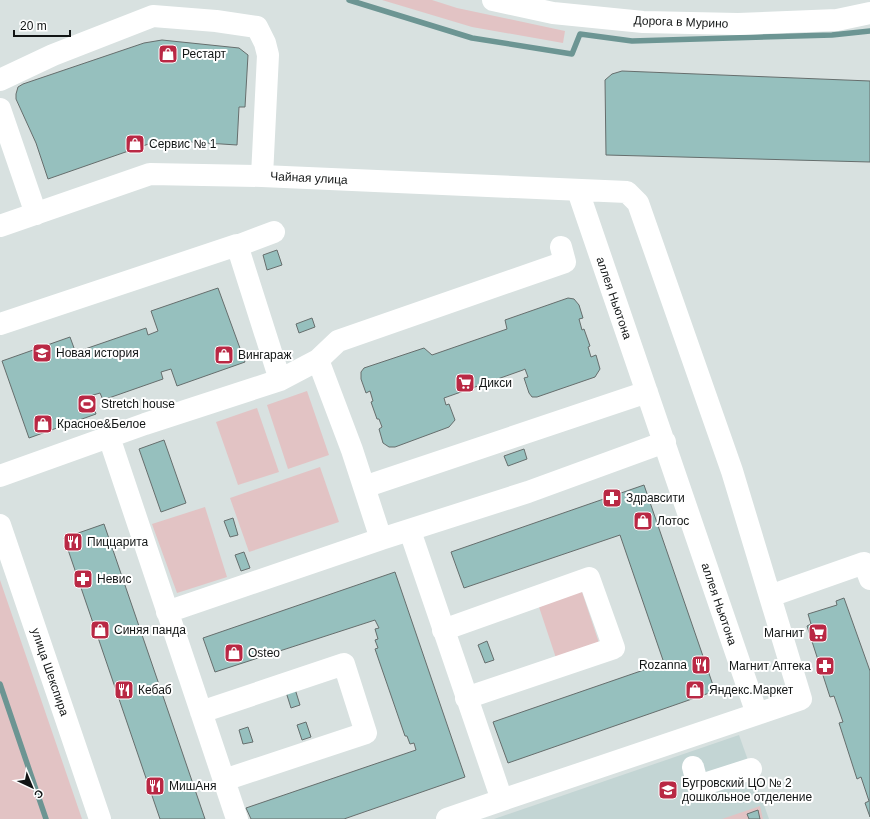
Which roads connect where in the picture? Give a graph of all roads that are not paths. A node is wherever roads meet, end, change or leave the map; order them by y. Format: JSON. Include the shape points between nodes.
{"nodes":[{"id":1,"x":492,"y":0,"type":"edge"},
{"id":2,"x":171,"y":9,"type":"edge"},
{"id":3,"x":870,"y":13,"type":"edge"},
{"id":4,"x":0,"y":80,"type":"edge"},
{"id":5,"x":0,"y":110,"type":"edge"},
{"id":6,"x":262,"y":176,"type":"junction"},
{"id":7,"x":578,"y":191,"type":"junction"},
{"id":8,"x":36,"y":214,"type":"junction"},
{"id":9,"x":0,"y":225,"type":"edge"},
{"id":10,"x":274,"y":232,"type":"dead end"},
{"id":11,"x":237,"y":246,"type":"junction"},
{"id":12,"x":561,"y":247,"type":"dead end"},
{"id":13,"x":0,"y":324,"type":"edge"},
{"id":14,"x":318,"y":360,"type":"junction"},
{"id":15,"x":280,"y":380,"type":"junction"},
{"id":16,"x":647,"y":392,"type":"junction"},
{"id":17,"x":109,"y":437,"type":"junction"},
{"id":18,"x":665,"y":442,"type":"junction"},
{"id":19,"x":0,"y":476,"type":"edge"},
{"id":20,"x":364,"y":487,"type":"junction"},
{"id":21,"x":0,"y":525,"type":"edge"},
{"id":22,"x":410,"y":531,"type":"junction"},
{"id":23,"x":381,"y":539,"type":"junction"},
{"id":24,"x":870,"y":579,"type":"edge"},
{"id":25,"x":770,"y":596,"type":"junction"},
{"id":26,"x":168,"y":612,"type":"junction"},
{"id":27,"x":443,"y":630,"type":"junction"},
{"id":28,"x":466,"y":698,"type":"junction"},
{"id":29,"x":201,"y":712,"type":"junction"},
{"id":30,"x":757,"y":714,"type":"junction"},
{"id":31,"x":693,"y":767,"type":"dead end"},
{"id":32,"x":752,"y":769,"type":"dead end"},
{"id":33,"x":224,"y":780,"type":"junction"},
{"id":34,"x":502,"y":800,"type":"junction"},
{"id":35,"x":100,"y":819,"type":"edge"},
{"id":36,"x":237,"y":819,"type":"edge"},
{"id":37,"x":447,"y":819,"type":"edge"}],
"edges":[{"from":1,"to":3,"type":"street","name":"Дорога в Мурино","via":[[553,13],[643,22],[738,24],[837,20]]},
{"from":2,"to":4,"type":"street","via":[[53,55]]},
{"from":2,"to":6,"type":"street","via":[[216,21],[257,27],[268,55]]},
{"from":5,"to":8,"type":"street"},
{"from":6,"to":7,"type":"street","name":"Чайная улица"},
{"from":6,"to":8,"type":"street","name":"Чайная улица","via":[[150,174]]},
{"from":7,"to":16,"type":"street","name":"аллея Ньютона"},
{"from":7,"to":25,"type":"street","name":"Чайная улица","via":[[627,192],[638,203],[732,471]]},
{"from":8,"to":9,"type":"street","name":"Чайная улица"},
{"from":10,"to":11,"type":"street"},
{"from":11,"to":13,"type":"street","via":[[199,256]]},
{"from":11,"to":15,"type":"street"},
{"from":12,"to":14,"type":"street","via":[[565,262],[338,341]]},
{"from":14,"to":15,"type":"street"},
{"from":14,"to":20,"type":"street"},
{"from":15,"to":17,"type":"street"},
{"from":16,"to":18,"type":"street","name":"аллея Ньютона"},
{"from":16,"to":20,"type":"street"},
{"from":17,"to":19,"type":"street"},
{"from":17,"to":26,"type":"street"},
{"from":18,"to":22,"type":"street","via":[[528,492]]},
{"from":18,"to":30,"type":"street","name":"аллея Ньютона"},
{"from":20,"to":23,"type":"street"},
{"from":21,"to":35,"type":"street","name":"улица Шекспира"},
{"from":22,"to":23,"type":"street"},
{"from":22,"to":27,"type":"street"},
{"from":23,"to":26,"type":"street"},
{"from":24,"to":25,"type":"street","via":[[864,563]]},
{"from":25,"to":30,"type":"street","via":[[801,699]]},
{"from":26,"to":29,"type":"street"},
{"from":27,"to":28,"type":"street"},
{"from":27,"to":28,"type":"street","via":[[589,578],[614,648]]},
{"from":28,"to":34,"type":"street"},
{"from":29,"to":33,"type":"street"},
{"from":29,"to":33,"type":"street","via":[[344,664],[366,733]]},
{"from":30,"to":34,"type":"street"},
{"from":31,"to":32,"type":"street","via":[[698,786]]},
{"from":33,"to":36,"type":"street"},
{"from":34,"to":37,"type":"street"}]}
